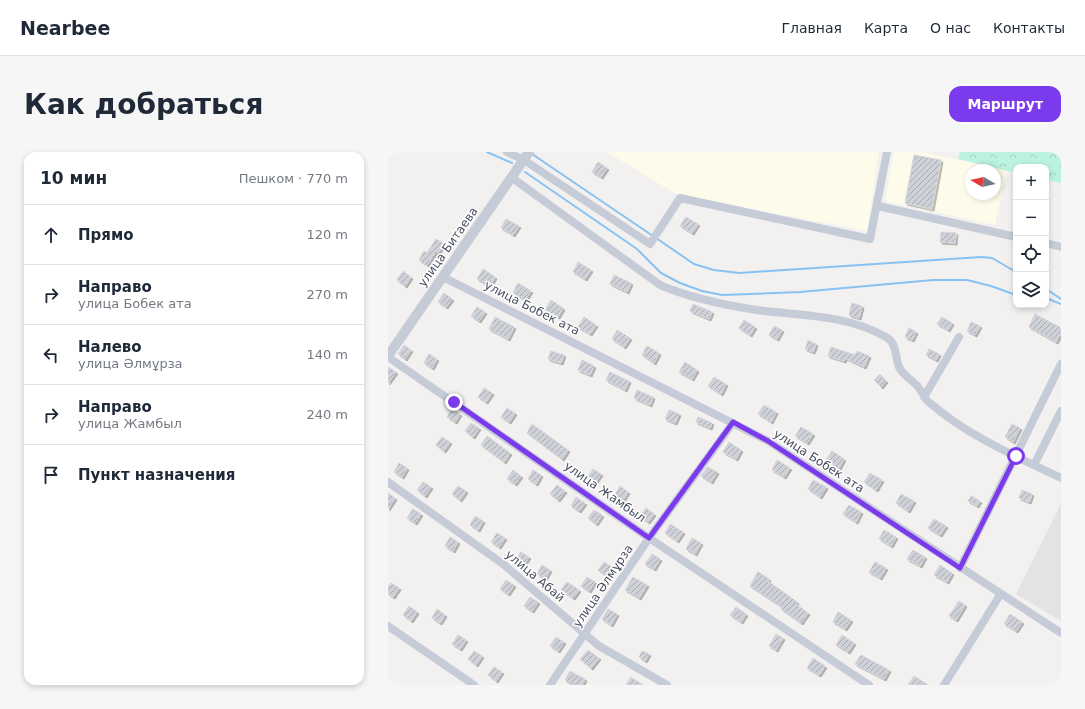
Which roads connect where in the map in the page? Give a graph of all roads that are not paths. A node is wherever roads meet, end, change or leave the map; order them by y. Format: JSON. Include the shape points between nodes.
{"nodes":[{"id":1,"x":507,"y":152,"type":"edge"},
{"id":2,"x":887,"y":152,"type":"edge"},
{"id":3,"x":526,"y":156,"type":"edge"},
{"id":4,"x":512,"y":177,"type":"junction"},
{"id":5,"x":878,"y":206,"type":"junction"},
{"id":6,"x":1013,"y":236,"type":"edge"},
{"id":7,"x":1049,"y":244,"type":"edge"},
{"id":8,"x":1061,"y":247,"type":"edge"},
{"id":9,"x":443,"y":277,"type":"junction"},
{"id":10,"x":959,"y":337,"type":"dead end"},
{"id":11,"x":388,"y":356,"type":"edge"},
{"id":12,"x":1061,"y":364,"type":"edge"},
{"id":13,"x":924,"y":397,"type":"junction"},
{"id":14,"x":1061,"y":411,"type":"edge"},
{"id":15,"x":733,"y":422,"type":"junction"},
{"id":16,"x":1016,"y":456,"type":"junction"},
{"id":17,"x":1034,"y":465,"type":"junction"},
{"id":18,"x":1061,"y":478,"type":"edge"},
{"id":19,"x":388,"y":482,"type":"edge"},
{"id":20,"x":649,"y":538,"type":"junction"},
{"id":21,"x":960,"y":568,"type":"junction"},
{"id":22,"x":1000,"y":595,"type":"junction"},
{"id":23,"x":388,"y":626,"type":"edge"},
{"id":24,"x":585,"y":633,"type":"junction"},
{"id":25,"x":1061,"y":633,"type":"edge"},
{"id":26,"x":474,"y":685,"type":"edge"},
{"id":27,"x":550,"y":685,"type":"edge"},
{"id":28,"x":667,"y":685,"type":"edge"},
{"id":29,"x":869,"y":685,"type":"edge"},
{"id":30,"x":944,"y":685,"type":"edge"}],
"edges":[{"from":1,"to":3,"type":"street"},
{"from":2,"to":5,"type":"street"},
{"from":3,"to":4,"type":"street","name":"улица Битаева"},
{"from":3,"to":5,"type":"street","via":[[650,244],[680,198],[870,239]]},
{"from":4,"to":9,"type":"street","name":"улица Битаева"},
{"from":4,"to":13,"type":"street","via":[[660,285],[678,292],[744,307],[843,320],[888,338],[894,347],[899,368],[919,388]]},
{"from":5,"to":6,"type":"street"},
{"from":7,"to":8,"type":"street"},
{"from":9,"to":11,"type":"street","name":"улица Битаева"},
{"from":9,"to":15,"type":"street","name":"улица Бобек ата"},
{"from":10,"to":13,"type":"street"},
{"from":11,"to":20,"type":"street","name":"улица Жамбыл"},
{"from":12,"to":16,"type":"street"},
{"from":13,"to":16,"type":"street","via":[[966,429]]},
{"from":14,"to":17,"type":"street"},
{"from":15,"to":20,"type":"street","name":"улица Әлмұрза"},
{"from":15,"to":21,"type":"street","name":"улица Бобек ата","via":[[768,441]]},
{"from":16,"to":17,"type":"street"},
{"from":16,"to":21,"type":"street"},
{"from":17,"to":18,"type":"street"},
{"from":19,"to":24,"type":"street","name":"улица Абай","via":[[503,564]]},
{"from":20,"to":24,"type":"street","name":"улица Әлмұрза"},
{"from":20,"to":29,"type":"street","name":"улица Жамбыл"},
{"from":21,"to":22,"type":"street","name":"улица Бобек ата"},
{"from":22,"to":25,"type":"street","name":"улица Бобек ата"},
{"from":22,"to":30,"type":"street"},
{"from":23,"to":26,"type":"street"},
{"from":24,"to":27,"type":"street","name":"улица Әлмұрза"},
{"from":24,"to":28,"type":"street","name":"улица Абай","via":[[599,646]]}]}
